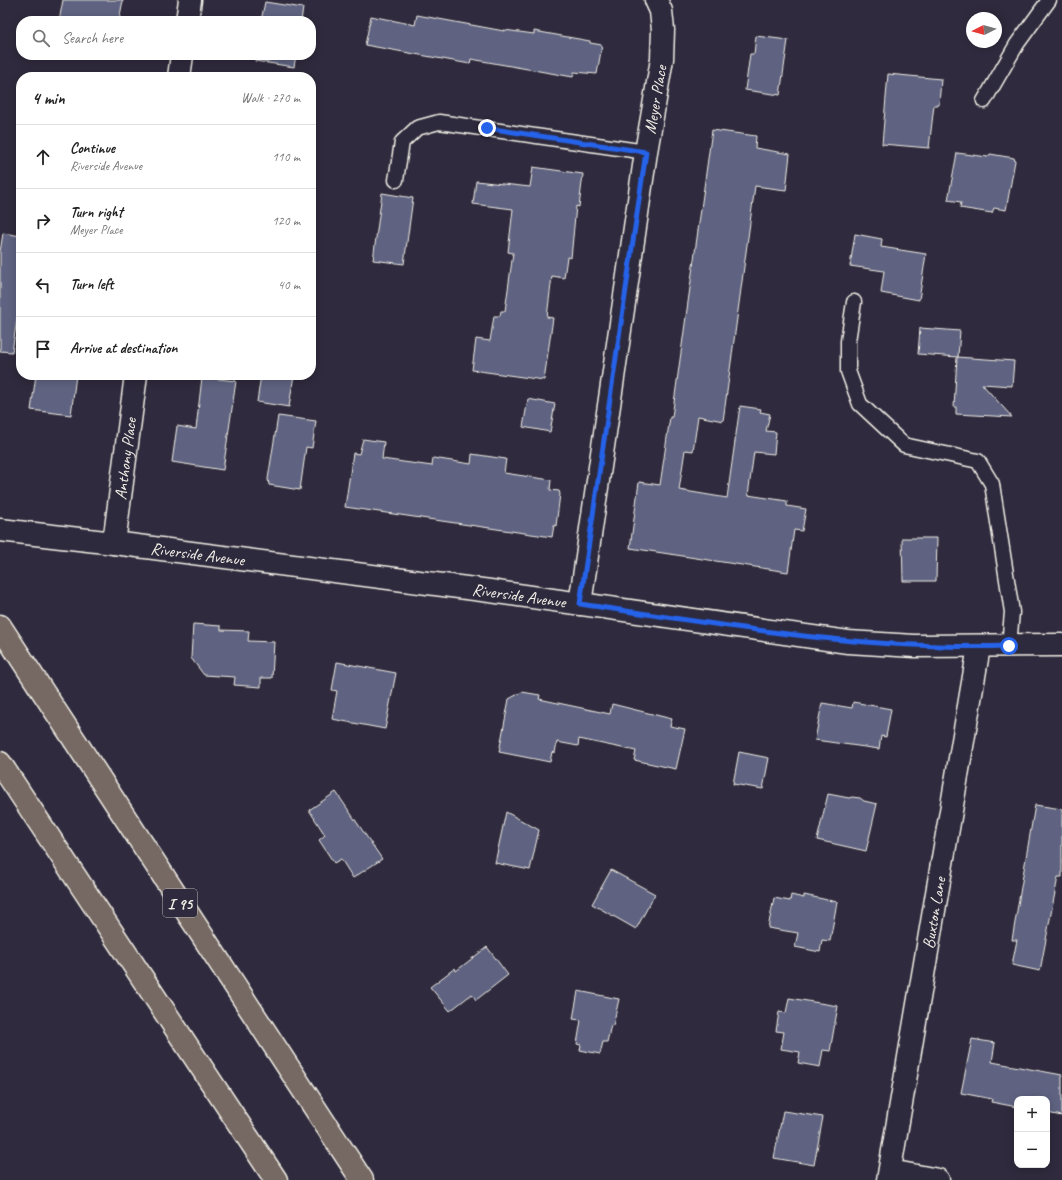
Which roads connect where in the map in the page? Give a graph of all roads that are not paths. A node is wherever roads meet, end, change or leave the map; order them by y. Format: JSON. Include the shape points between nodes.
{"nodes":[{"id":1,"x":190,"y":0,"type":"edge"},
{"id":2,"x":656,"y":0,"type":"edge"},
{"id":3,"x":1048,"y":0,"type":"edge"},
{"id":4,"x":188,"y":16,"type":"edge"},
{"id":5,"x":181,"y":60,"type":"edge"},
{"id":6,"x":180,"y":72,"type":"edge"},
{"id":7,"x":984,"y":101,"type":"dead end"},
{"id":8,"x":646,"y":152,"type":"junction"},
{"id":9,"x":396,"y":180,"type":"dead end"},
{"id":10,"x":854,"y":302,"type":"dead end"},
{"id":11,"x":135,"y":380,"type":"edge"},
{"id":12,"x":0,"y":530,"type":"edge"},
{"id":13,"x":114,"y":543,"type":"junction"},
{"id":14,"x":580,"y":604,"type":"junction"},
{"id":15,"x":0,"y":626,"type":"edge"},
{"id":16,"x":1062,"y":645,"type":"edge"},
{"id":17,"x":1009,"y":646,"type":"junction"},
{"id":18,"x":979,"y":647,"type":"junction"},
{"id":19,"x":0,"y":763,"type":"edge"},
{"id":20,"x":889,"y":1176,"type":"edge"},
{"id":21,"x":276,"y":1180,"type":"edge"},
{"id":22,"x":362,"y":1180,"type":"edge"},
{"id":23,"x":938,"y":1180,"type":"edge"}],
"edges":[{"from":1,"to":4,"type":"street"},
{"from":2,"to":8,"type":"street","name":"Meyer Place","via":[[661,11],[663,30],[662,59]]},
{"from":3,"to":7,"type":"lane","via":[[1017,44]]},
{"from":5,"to":6,"type":"street"},
{"from":8,"to":9,"type":"lane","via":[[439,122],[417,128],[402,142]]},
{"from":8,"to":14,"type":"street","name":"Meyer Place"},
{"from":10,"to":17,"type":"lane","via":[[848,341],[848,372],[860,404],[904,445],[978,461],[992,484],[1012,612]]},
{"from":11,"to":13,"type":"street","name":"Anthony Place"},
{"from":12,"to":13,"type":"street","name":"Riverside Avenue"},
{"from":13,"to":14,"type":"street","name":"Riverside Avenue"},
{"from":14,"to":18,"type":"street","name":"Riverside Avenue","via":[[848,642]]},
{"from":15,"to":22,"type":"highway","number":"I 95"},
{"from":16,"to":17,"type":"street","name":"Riverside Avenue"},
{"from":17,"to":18,"type":"street","name":"Riverside Avenue"},
{"from":18,"to":20,"type":"street","name":"Buxton Lane"},
{"from":19,"to":21,"type":"highway"},
{"from":20,"to":23,"type":"street"}]}
